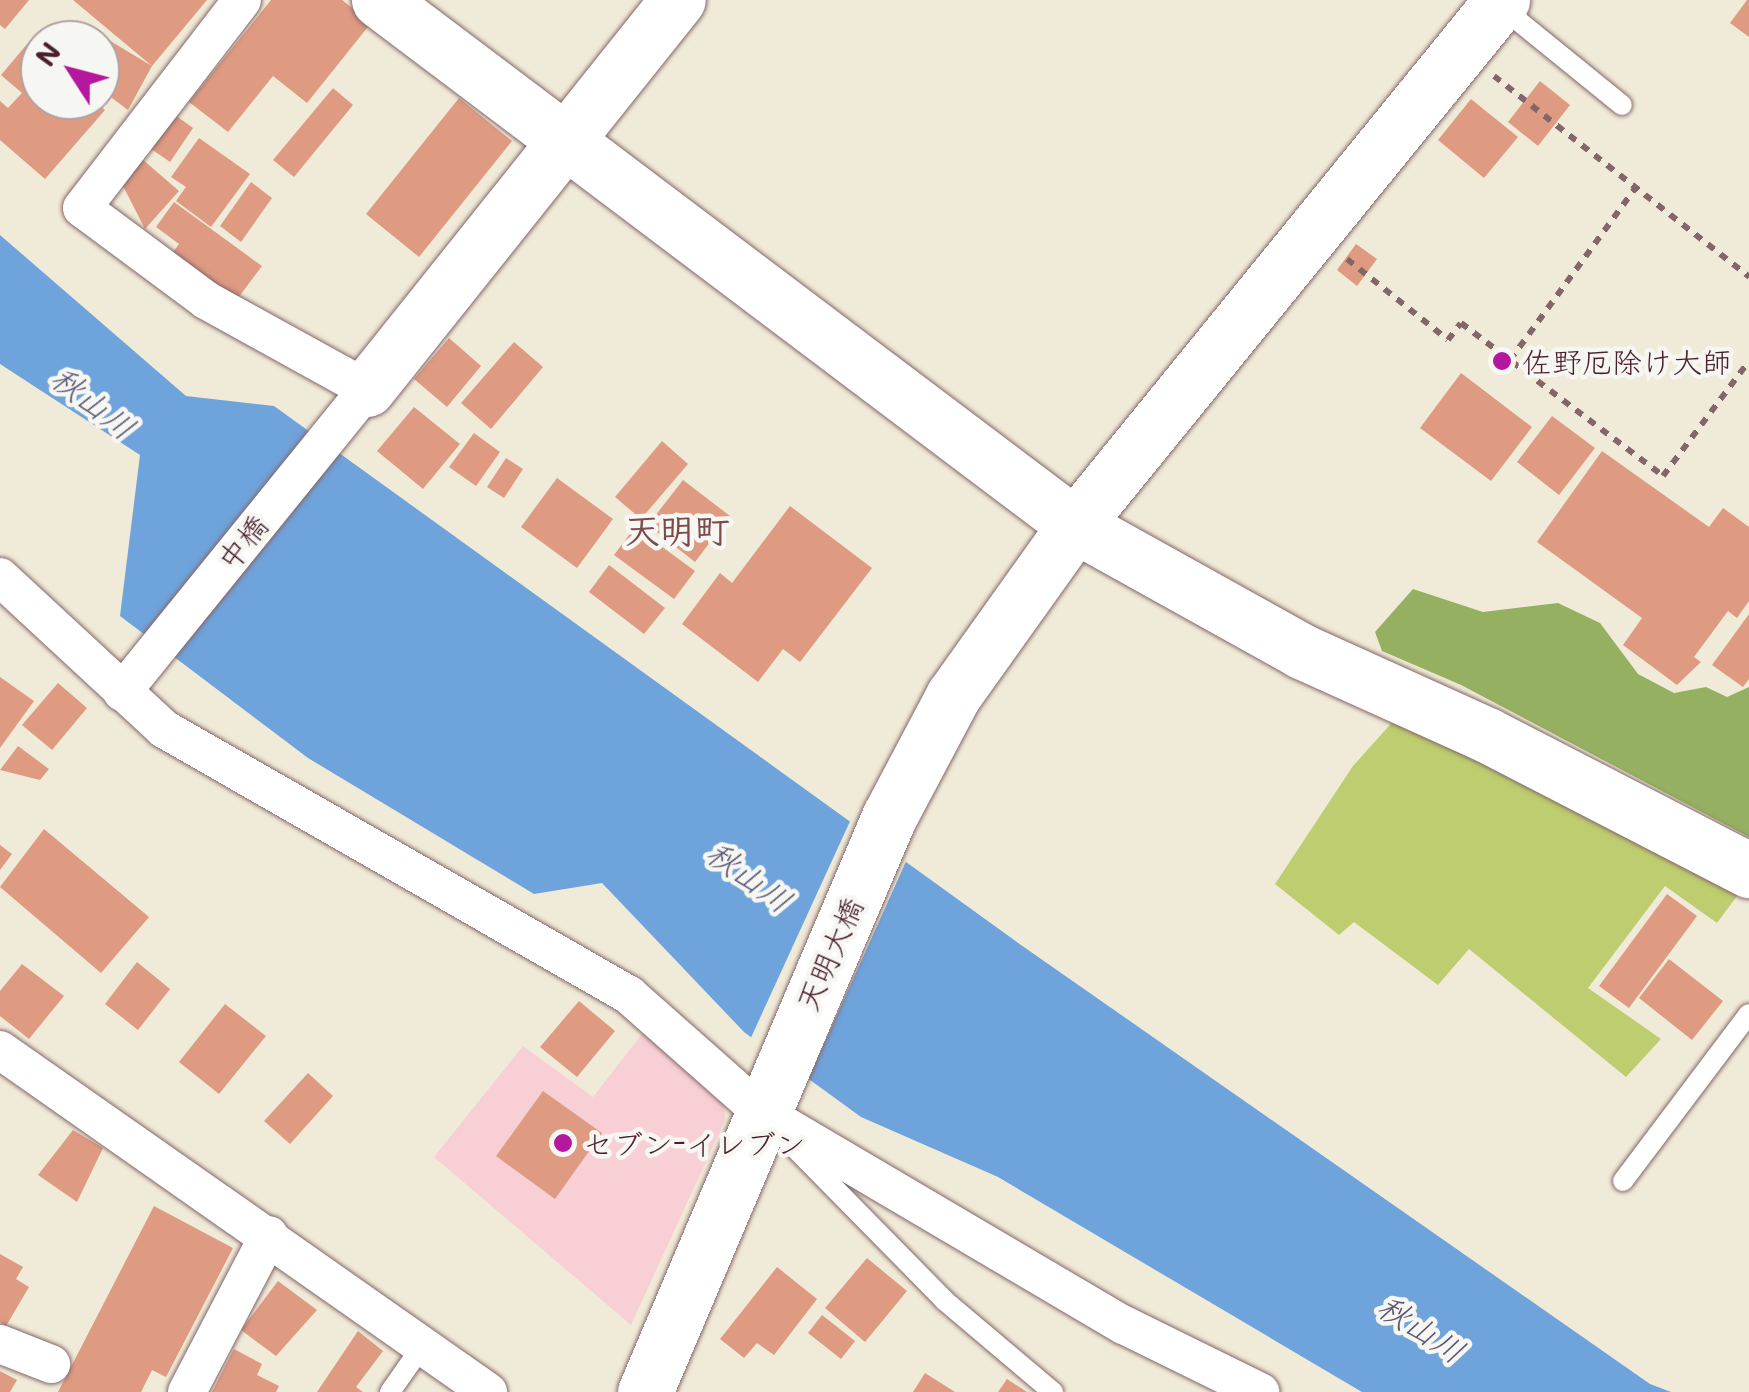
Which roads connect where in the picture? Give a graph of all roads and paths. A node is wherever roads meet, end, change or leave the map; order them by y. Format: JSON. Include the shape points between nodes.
{"nodes":[{"id":1,"x":242,"y":0,"type":"edge"},
{"id":2,"x":379,"y":0,"type":"edge"},
{"id":3,"x":678,"y":0,"type":"edge"},
{"id":4,"x":1500,"y":2,"type":"edge"},
{"id":5,"x":1462,"y":51,"type":"junction"},
{"id":6,"x":1622,"y":104,"type":"dead end"},
{"id":7,"x":564,"y":140,"type":"junction"},
{"id":8,"x":1636,"y":186,"type":"junction"},
{"id":9,"x":1314,"y":232,"type":"junction"},
{"id":10,"x":1749,"y":277,"type":"edge"},
{"id":11,"x":1510,"y":360,"type":"junction"},
{"id":12,"x":1749,"y":360,"type":"edge"},
{"id":13,"x":356,"y":401,"type":"junction"},
{"id":14,"x":1075,"y":525,"type":"junction"},
{"id":15,"x":0,"y":577,"type":"edge"},
{"id":16,"x":131,"y":681,"type":"junction"},
{"id":17,"x":1749,"y":870,"type":"edge"},
{"id":18,"x":1749,"y":1014,"type":"edge"},
{"id":19,"x":0,"y":1050,"type":"edge"},
{"id":20,"x":765,"y":1101,"type":"junction"},
{"id":21,"x":1623,"y":1180,"type":"dead end"},
{"id":22,"x":269,"y":1235,"type":"junction"},
{"id":23,"x":0,"y":1344,"type":"edge"},
{"id":24,"x":423,"y":1345,"type":"junction"},
{"id":25,"x":51,"y":1364,"type":"dead end"},
{"id":26,"x":187,"y":1392,"type":"edge"},
{"id":27,"x":390,"y":1392,"type":"edge"},
{"id":28,"x":488,"y":1392,"type":"edge"},
{"id":29,"x":644,"y":1392,"type":"edge"},
{"id":30,"x":1053,"y":1392,"type":"edge"},
{"id":31,"x":1260,"y":1392,"type":"edge"}],
"edges":[{"from":1,"to":13,"type":"street","via":[[82,208]]},
{"from":2,"to":7,"type":"street"},
{"from":3,"to":7,"type":"street"},
{"from":4,"to":5,"type":"street","name":"天明大橋"},
{"from":4,"to":6,"type":"lane"},
{"from":5,"to":8,"type":"path"},
{"from":5,"to":9,"type":"street","name":"天明大橋"},
{"from":7,"to":13,"type":"street"},
{"from":7,"to":14,"type":"street"},
{"from":8,"to":10,"type":"path"},
{"from":8,"to":11,"type":"path"},
{"from":9,"to":11,"type":"path","via":[[1448,340],[1460,323]]},
{"from":9,"to":14,"type":"street","name":"天明大橋"},
{"from":11,"to":12,"type":"path","via":[[1663,476]]},
{"from":13,"to":16,"type":"street","name":"中橋"},
{"from":14,"to":17,"type":"street","via":[[1301,652],[1487,736]]},
{"from":14,"to":20,"type":"street","name":"天明大橋","via":[[953,696],[889,817]]},
{"from":15,"to":16,"type":"street"},
{"from":16,"to":20,"type":"street","via":[[164,729],[628,995]]},
{"from":18,"to":21,"type":"lane"},
{"from":19,"to":22,"type":"street"},
{"from":20,"to":29,"type":"street","name":"天明大橋"},
{"from":20,"to":30,"type":"lane","via":[[944,1300]]},
{"from":20,"to":31,"type":"street","via":[[1124,1324]]},
{"from":22,"to":24,"type":"street"},
{"from":22,"to":26,"type":"street"},
{"from":23,"to":25,"type":"street"},
{"from":24,"to":27,"type":"lane"},
{"from":24,"to":28,"type":"street"}]}
